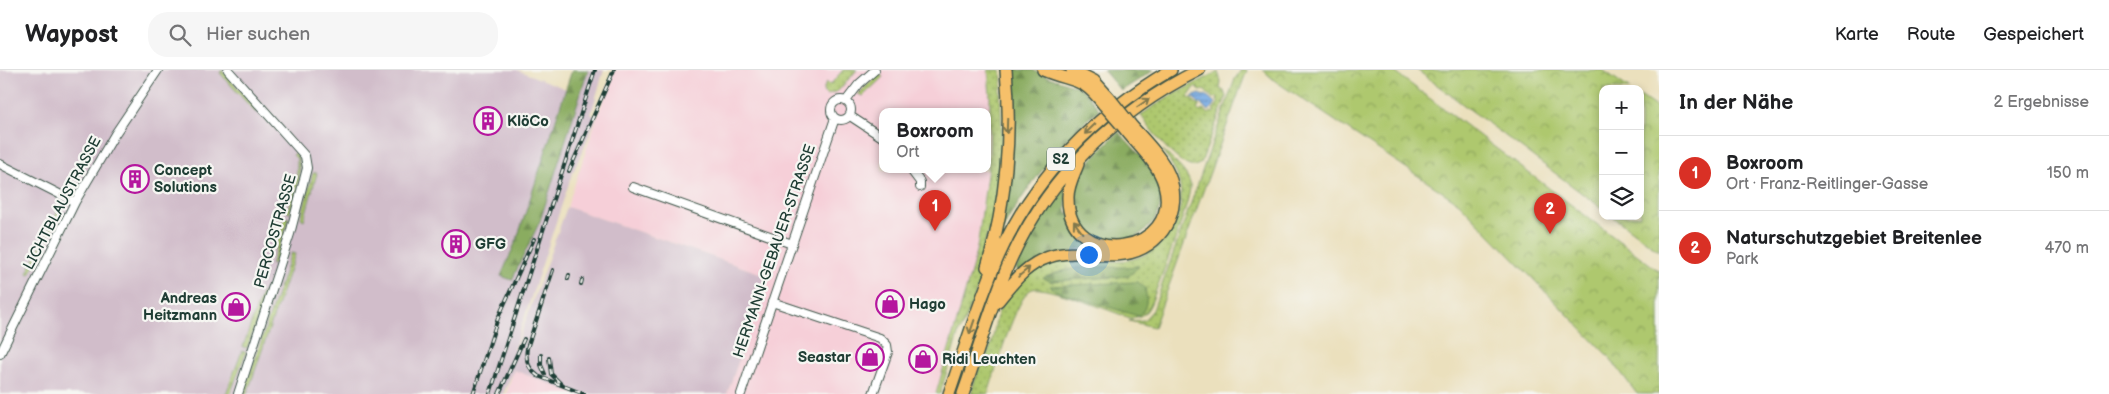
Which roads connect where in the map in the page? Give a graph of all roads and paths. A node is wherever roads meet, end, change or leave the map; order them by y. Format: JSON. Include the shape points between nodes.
{"nodes":[{"id":1,"x":158,"y":70,"type":"edge"},
{"id":2,"x":228,"y":70,"type":"edge"},
{"id":3,"x":875,"y":70,"type":"edge"},
{"id":4,"x":1006,"y":70,"type":"edge"},
{"id":5,"x":1043,"y":70,"type":"edge"},
{"id":6,"x":1072,"y":70,"type":"edge"},
{"id":7,"x":1171,"y":70,"type":"edge"},
{"id":8,"x":1199,"y":70,"type":"edge"},
{"id":9,"x":846,"y":101,"type":"junction"},
{"id":10,"x":1108,"y":102,"type":"junction"},
{"id":11,"x":850,"y":116,"type":"junction"},
{"id":12,"x":835,"y":118,"type":"junction"},
{"id":13,"x":1127,"y":126,"type":"junction"},
{"id":14,"x":879,"y":135,"type":"edge"},
{"id":15,"x":1080,"y":158,"type":"junction"},
{"id":16,"x":0,"y":164,"type":"edge"},
{"id":17,"x":913,"y":173,"type":"edge"},
{"id":18,"x":632,"y":187,"type":"dead end"},
{"id":19,"x":920,"y":187,"type":"dead end"},
{"id":20,"x":75,"y":202,"type":"junction"},
{"id":21,"x":792,"y":244,"type":"junction"},
{"id":22,"x":988,"y":281,"type":"junction"},
{"id":23,"x":772,"y":302,"type":"junction"},
{"id":24,"x":992,"y":308,"type":"junction"},
{"id":25,"x":0,"y":354,"type":"edge"},
{"id":26,"x":238,"y":394,"type":"edge"},
{"id":27,"x":741,"y":394,"type":"edge"},
{"id":28,"x":873,"y":394,"type":"edge"},
{"id":29,"x":949,"y":394,"type":"edge"},
{"id":30,"x":963,"y":394,"type":"edge"}],
"edges":[{"from":1,"to":20,"type":"street","name":"LICHTBLAUSTRASSE"},
{"from":2,"to":26,"type":"street","name":"PERCOSTRASSE","via":[[305,156],[307,168],[290,234]]},
{"from":3,"to":9,"type":"street","name":"HERMANN-GEBAUER-STRASSE"},
{"from":4,"to":22,"type":"highway","one_way":true,"via":[[1008,110],[1004,176],[998,225],[987,267]]},
{"from":5,"to":10,"type":"highway","via":[[1082,83]]},
{"from":6,"to":10,"type":"highway","via":[[1094,81]]},
{"from":7,"to":22,"type":"highway","number":"S2","one_way":true,"via":[[1113,109],[1057,164],[1014,224]]},
{"from":15,"to":8,"type":"highway","number":"S2","one_way":true,"via":[[1140,104]]},
{"from":9,"to":11,"type":"street","via":[[850,105]]},
{"from":9,"to":12,"type":"street","name":"HERMANN-GEBAUER-STRASSE","via":[[838,101],[832,106]]},
{"from":10,"to":13,"type":"highway","bridge":true},
{"from":11,"to":12,"type":"street","via":[[842,120]]},
{"from":11,"to":14,"type":"street"},
{"from":12,"to":21,"type":"street","name":"HERMANN-GEBAUER-STRASSE"},
{"from":13,"to":15,"type":"highway","one_way":true,"via":[[1156,169],[1165,190],[1162,218],[1147,236],[1130,245],[1114,247],[1094,242],[1082,233],[1072,219],[1068,198]]},
{"from":24,"to":13,"type":"highway","one_way":true,"via":[[1016,278],[1040,261],[1071,252],[1116,255],[1134,252],[1150,245],[1164,230],[1173,207],[1172,182],[1159,159]]},
{"from":15,"to":24,"type":"highway","number":"S2","via":[[1047,197],[1022,237]]},
{"from":16,"to":20,"type":"street"},
{"from":17,"to":19,"type":"street"},
{"from":18,"to":21,"type":"street"},
{"from":20,"to":25,"type":"street","name":"LICHTBLAUSTRASSE"},
{"from":21,"to":23,"type":"street","name":"HERMANN-GEBAUER-STRASSE"},
{"from":22,"to":29,"type":"highway","number":"S2","one_way":true},
{"from":23,"to":27,"type":"street","name":"HERMANN-GEBAUER-STRASSE"},
{"from":23,"to":28,"type":"street","via":[[880,338],[888,352]]},
{"from":24,"to":30,"type":"highway","number":"S2"}]}
